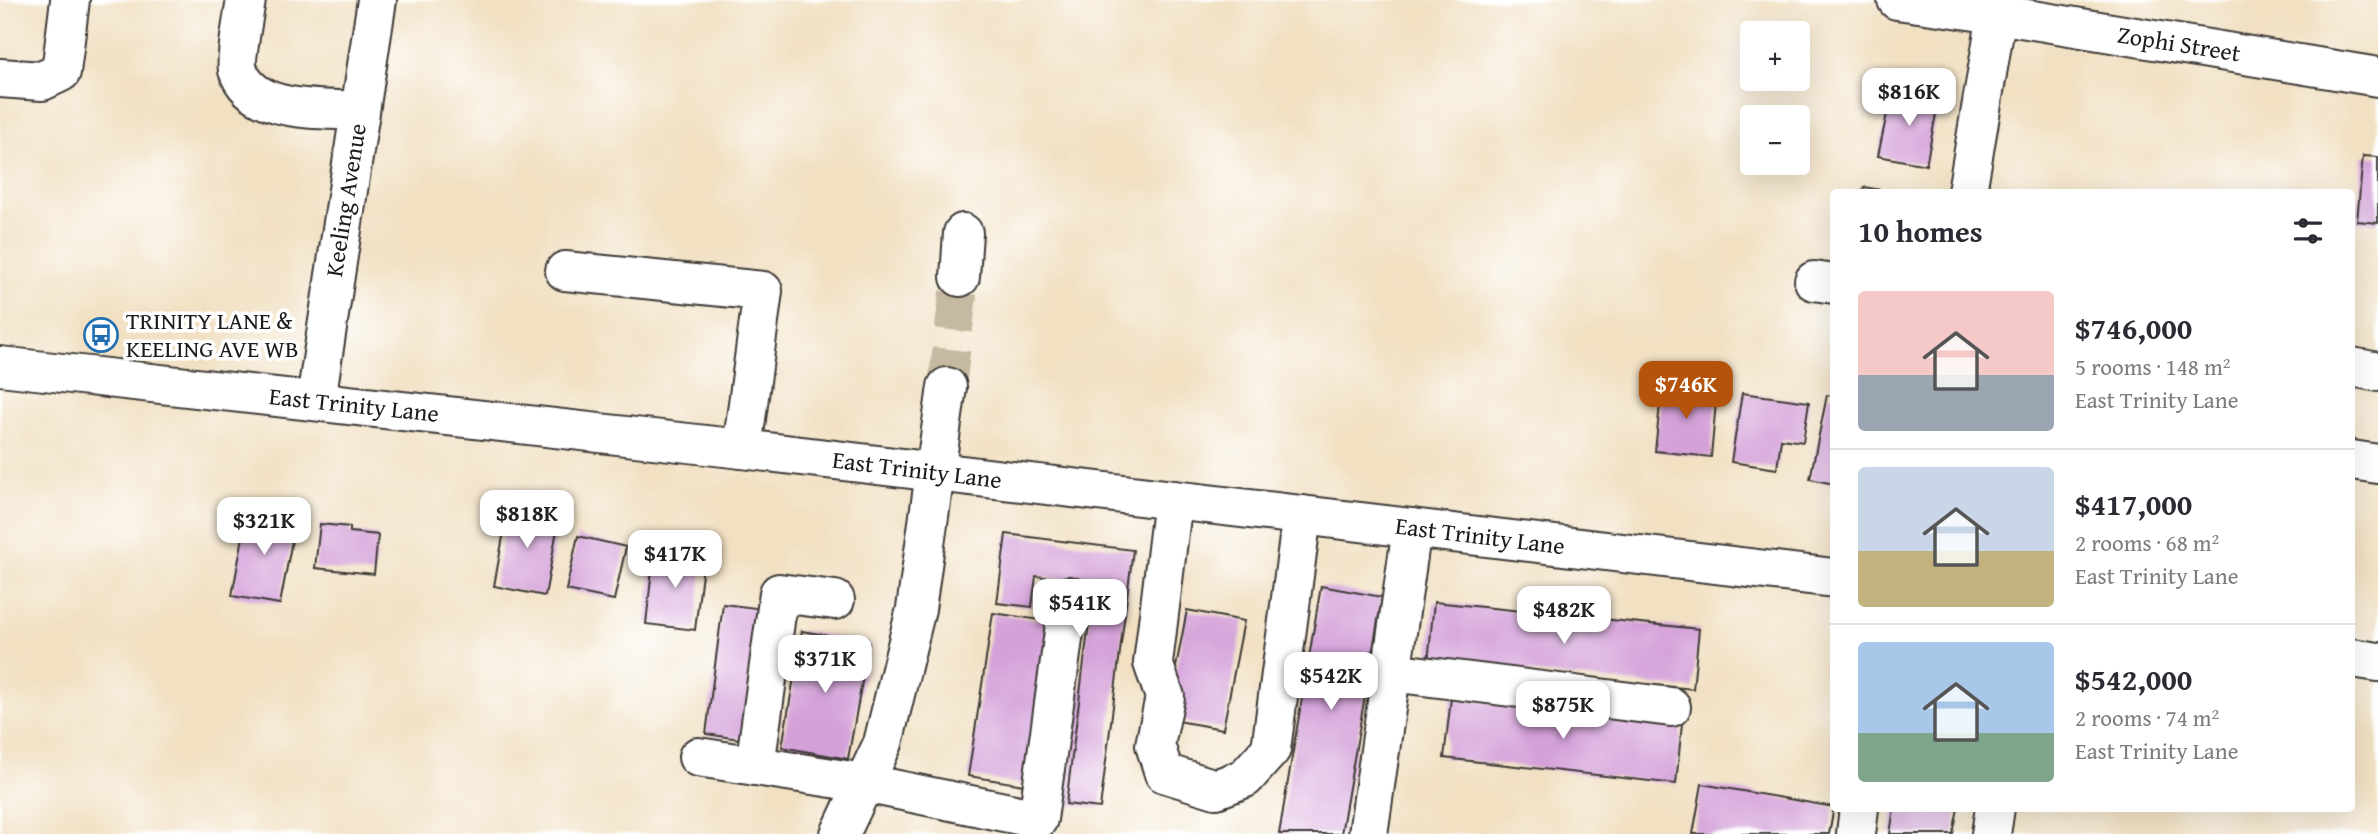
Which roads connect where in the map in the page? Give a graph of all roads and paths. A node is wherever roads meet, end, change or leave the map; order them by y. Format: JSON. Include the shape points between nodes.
{"nodes":[{"id":1,"x":70,"y":0,"type":"edge"},
{"id":2,"x":246,"y":0,"type":"edge"},
{"id":3,"x":377,"y":0,"type":"edge"},
{"id":4,"x":1897,"y":0,"type":"edge"},
{"id":5,"x":1997,"y":14,"type":"junction"},
{"id":6,"x":2378,"y":77,"type":"edge"},
{"id":7,"x":0,"y":78,"type":"edge"},
{"id":8,"x":359,"y":111,"type":"junction"},
{"id":9,"x":1968,"y":189,"type":"edge"},
{"id":10,"x":963,"y":233,"type":"dead end"},
{"id":11,"x":565,"y":271,"type":"dead end"},
{"id":12,"x":960,"y":276,"type":"tunnel mouth"},
{"id":13,"x":0,"y":366,"type":"edge"},
{"id":14,"x":2355,"y":368,"type":"edge"},
{"id":15,"x":2378,"y":372,"type":"edge"},
{"id":16,"x":947,"y":387,"type":"tunnel mouth"},
{"id":17,"x":316,"y":400,"type":"junction"},
{"id":18,"x":742,"y":449,"type":"junction"},
{"id":19,"x":2355,"y":460,"type":"edge"},
{"id":20,"x":2378,"y":464,"type":"edge"},
{"id":21,"x":937,"y":472,"type":"junction"},
{"id":22,"x":1173,"y":500,"type":"junction"},
{"id":23,"x":1302,"y":515,"type":"junction"},
{"id":24,"x":1412,"y":528,"type":"junction"},
{"id":25,"x":1830,"y":578,"type":"edge"},
{"id":26,"x":1069,"y":596,"type":"dead end"},
{"id":27,"x":835,"y":600,"type":"dead end"},
{"id":28,"x":2355,"y":658,"type":"edge"},
{"id":29,"x":2378,"y":662,"type":"edge"},
{"id":30,"x":1391,"y":672,"type":"junction"},
{"id":31,"x":1671,"y":707,"type":"dead end"},
{"id":32,"x":698,"y":757,"type":"dead end"},
{"id":33,"x":755,"y":766,"type":"junction"},
{"id":34,"x":864,"y":783,"type":"junction"},
{"id":35,"x":1859,"y":812,"type":"edge"},
{"id":36,"x":1994,"y":812,"type":"edge"},
{"id":37,"x":840,"y":834,"type":"edge"},
{"id":38,"x":1368,"y":834,"type":"edge"},
{"id":39,"x":1856,"y":834,"type":"edge"},
{"id":40,"x":1991,"y":834,"type":"edge"}],
"edges":[{"from":1,"to":7,"type":"main road","via":[[61,72],[42,81]]},
{"from":2,"to":8,"type":"main road","via":[[237,69],[252,92],[283,106]]},
{"from":3,"to":8,"type":"main road","name":"Keeling Avenue"},
{"from":4,"to":5,"type":"main road","name":"Zophi Street"},
{"from":5,"to":6,"type":"main road","name":"Zophi Street"},
{"from":5,"to":9,"type":"main road"},
{"from":8,"to":17,"type":"main road","name":"Keeling Avenue"},
{"from":10,"to":12,"type":"main road"},
{"from":11,"to":18,"type":"main road","via":[[764,291]]},
{"from":13,"to":17,"type":"main road","name":"East Trinity Lane"},
{"from":14,"to":15,"type":"main road"},
{"from":16,"to":21,"type":"main road"},
{"from":17,"to":18,"type":"main road","name":"East Trinity Lane"},
{"from":18,"to":21,"type":"main road","name":"East Trinity Lane"},
{"from":19,"to":20,"type":"main road"},
{"from":21,"to":22,"type":"main road","name":"East Trinity Lane"},
{"from":21,"to":34,"type":"main road","via":[[916,609],[883,743]]},
{"from":22,"to":23,"type":"main road","name":"East Trinity Lane"},
{"from":22,"to":23,"type":"main road","via":[[1153,663],[1165,697],[1155,745],[1164,773],[1216,789],[1245,778],[1271,749]]},
{"from":23,"to":24,"type":"main road","name":"East Trinity Lane"},
{"from":24,"to":25,"type":"main road","name":"East Trinity Lane"},
{"from":24,"to":30,"type":"main road"},
{"from":26,"to":34,"type":"main road","via":[[1038,819]]},
{"from":27,"to":33,"type":"main road","via":[[779,593]]},
{"from":28,"to":29,"type":"main road"},
{"from":30,"to":31,"type":"main road"},
{"from":30,"to":38,"type":"main road"},
{"from":32,"to":33,"type":"main road"},
{"from":33,"to":34,"type":"main road"},
{"from":34,"to":37,"type":"main road"},
{"from":35,"to":39,"type":"main road"},
{"from":36,"to":40,"type":"main road"}]}
